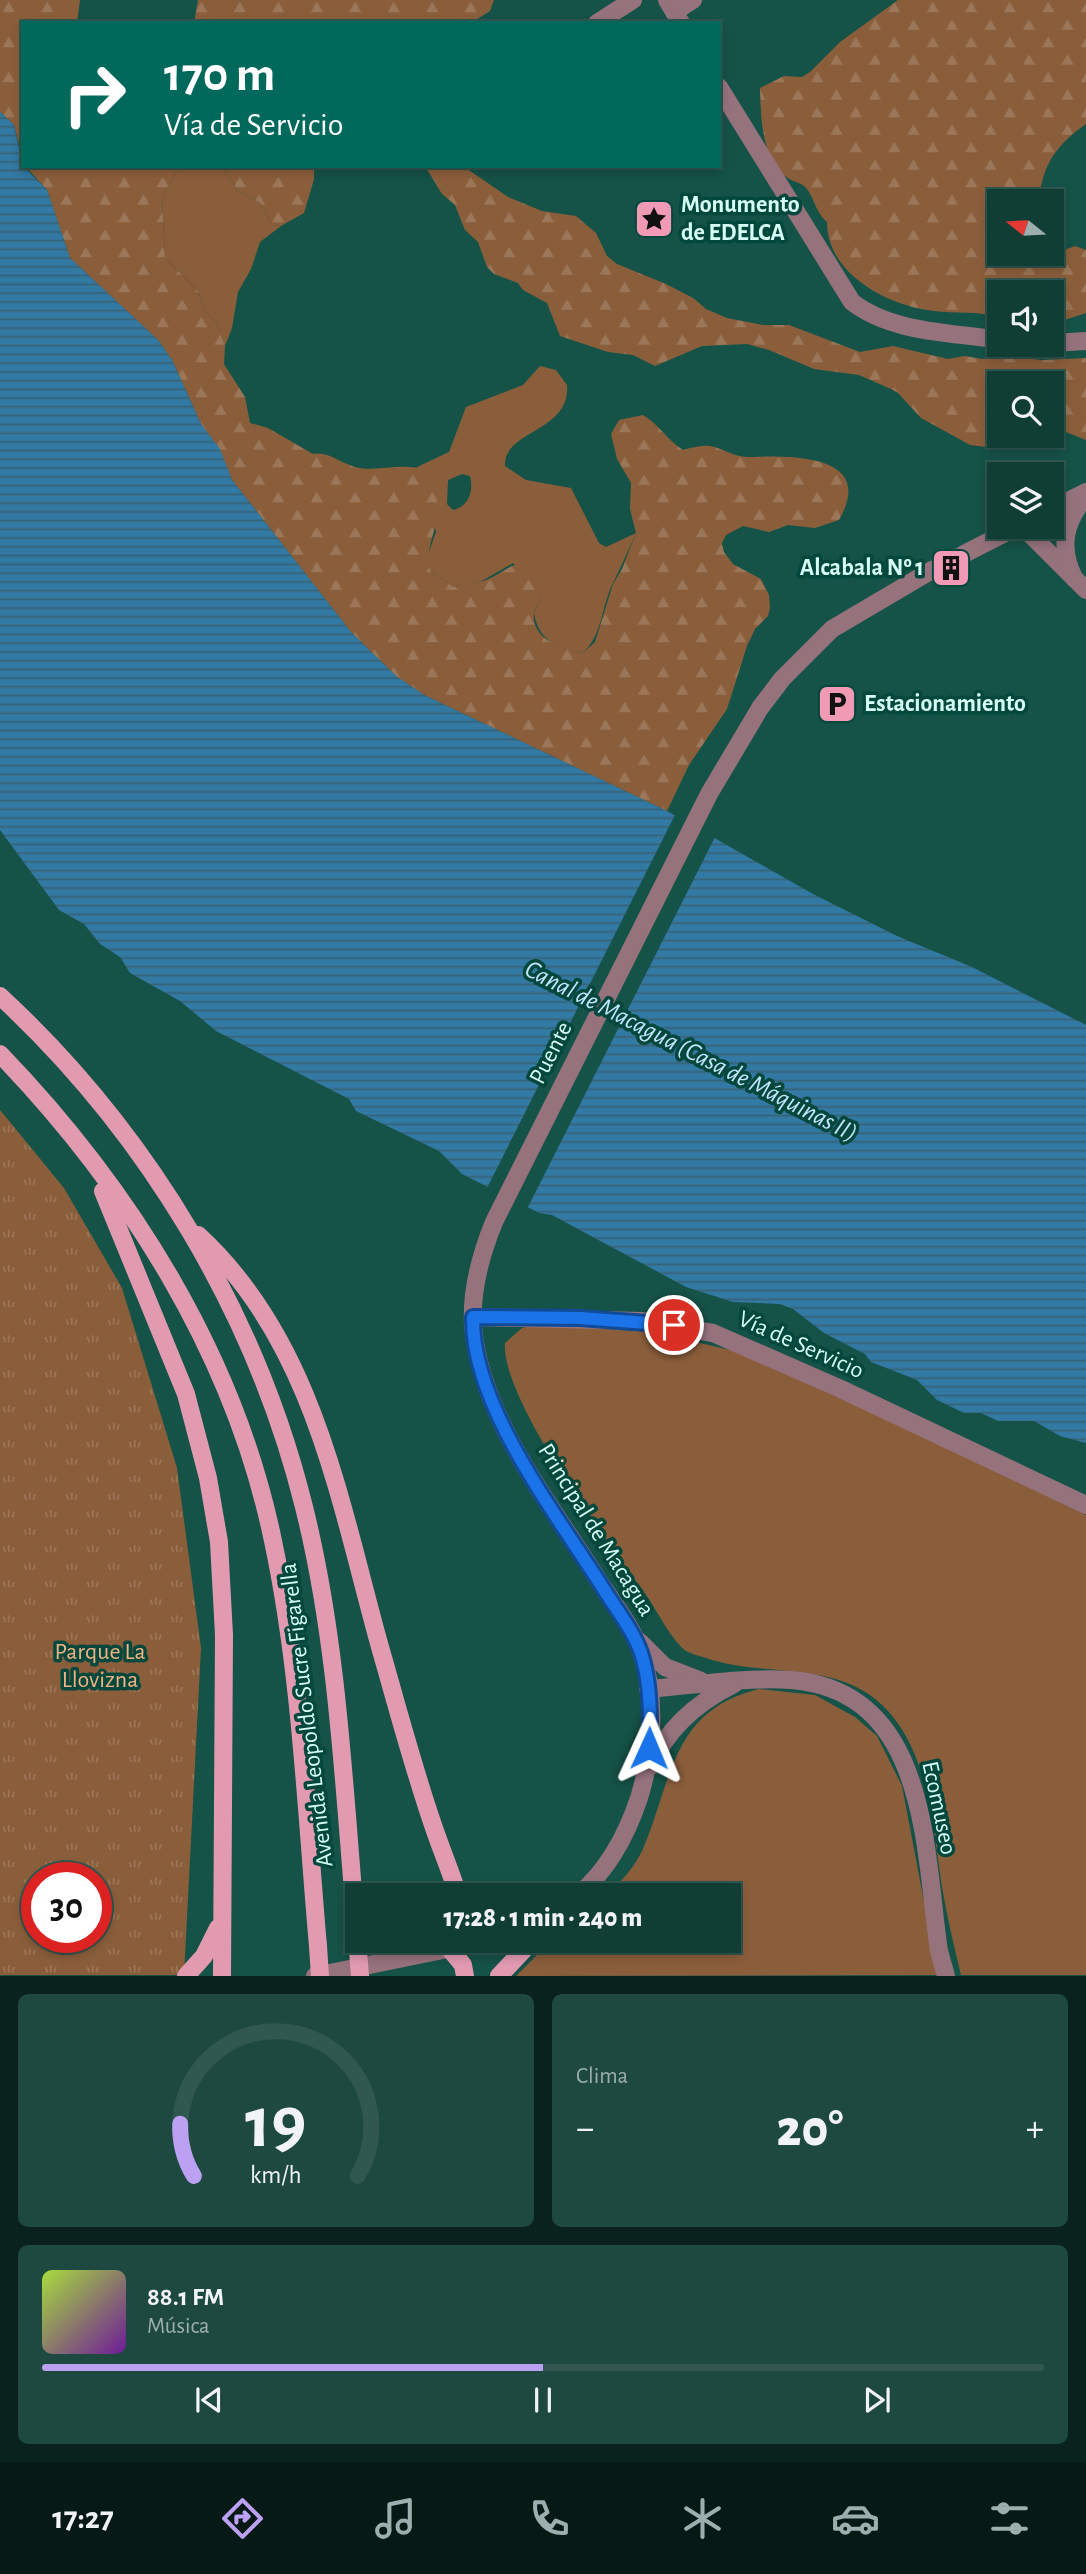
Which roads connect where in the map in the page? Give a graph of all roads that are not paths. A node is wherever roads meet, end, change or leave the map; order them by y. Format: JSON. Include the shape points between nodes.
{"nodes":[{"id":1,"x":634,"y":0,"type":"edge"},
{"id":2,"x":693,"y":0,"type":"edge"},
{"id":3,"x":674,"y":12,"type":"edge"},
{"id":4,"x":600,"y":21,"type":"edge"},
{"id":5,"x":721,"y":90,"type":"edge"},
{"id":6,"x":987,"y":338,"type":"edge"},
{"id":7,"x":1086,"y":341,"type":"edge"},
{"id":8,"x":1064,"y":342,"type":"edge"},
{"id":9,"x":1086,"y":494,"type":"edge"},
{"id":10,"x":1064,"y":504,"type":"edge"},
{"id":11,"x":993,"y":539,"type":"edge"},
{"id":12,"x":1035,"y":539,"type":"edge"},
{"id":13,"x":964,"y":554,"type":"tunnel mouth"},
{"id":14,"x":932,"y":570,"type":"tunnel mouth"},
{"id":15,"x":1080,"y":584,"type":"edge"},
{"id":16,"x":0,"y":996,"type":"edge"},
{"id":17,"x":0,"y":1054,"type":"edge"},
{"id":18,"x":91,"y":1162,"type":"junction"},
{"id":19,"x":183,"y":1221,"type":"junction"},
{"id":20,"x":494,"y":1222,"type":"joint"},
{"id":21,"x":473,"y":1317,"type":"junction"},
{"id":22,"x":1086,"y":1505,"type":"edge"},
{"id":23,"x":633,"y":1636,"type":"junction"},
{"id":24,"x":740,"y":1681,"type":"junction"},
{"id":25,"x":714,"y":1684,"type":"junction"},
{"id":26,"x":648,"y":1689,"type":"junction"},
{"id":27,"x":642,"y":1787,"type":"junction"},
{"id":28,"x":352,"y":1883,"type":"edge"},
{"id":29,"x":454,"y":1883,"type":"edge"},
{"id":30,"x":590,"y":1883,"type":"edge"},
{"id":31,"x":221,"y":1919,"type":"junction"},
{"id":32,"x":358,"y":1953,"type":"edge"},
{"id":33,"x":417,"y":1953,"type":"edge"},
{"id":34,"x":456,"y":1953,"type":"edge"},
{"id":35,"x":521,"y":1953,"type":"edge"},
{"id":36,"x":186,"y":1976,"type":"edge"},
{"id":37,"x":222,"y":1976,"type":"edge"},
{"id":38,"x":318,"y":1976,"type":"edge"},
{"id":39,"x":360,"y":1976,"type":"edge"},
{"id":40,"x":465,"y":1976,"type":"edge"},
{"id":41,"x":499,"y":1976,"type":"edge"},
{"id":42,"x":946,"y":1976,"type":"edge"}],
"edges":[{"from":1,"to":4,"type":"street"},
{"from":2,"to":3,"type":"street"},
{"from":5,"to":6,"type":"street","via":[[852,302],[864,312],[892,322]]},
{"from":7,"to":8,"type":"street"},
{"from":9,"to":10,"type":"street"},
{"from":9,"to":15,"type":"street","via":[[1065,530],[1063,547]]},
{"from":11,"to":13,"type":"street"},
{"from":12,"to":15,"type":"street"},
{"from":14,"to":20,"type":"street","name":"Puente","via":[[854,614],[807,653],[760,708],[709,794]]},
{"from":16,"to":19,"type":"main road","name":"Avenida Leopoldo Sucre Figarella","via":[[94,1097]]},
{"from":17,"to":18,"type":"main road","name":"Avenida Leopoldo Sucre Figarella"},
{"from":18,"to":31,"type":"main road","via":[[186,1394],[219,1542],[224,1635]]},
{"from":18,"to":38,"type":"main road","name":"Avenida Leopoldo Sucre Figarella","bridge":true,"via":[[173,1281],[236,1414],[257,1477],[283,1592]]},
{"from":19,"to":28,"type":"main road","name":"Avenida Leopoldo Sucre Figarella","via":[[253,1351],[276,1409],[304,1509],[333,1683]]},
{"from":19,"to":29,"type":"main road","via":[[234,1273],[264,1314],[315,1420],[346,1509],[380,1645]]},
{"from":20,"to":21,"type":"street","name":"Principal de Macagua","via":[[479,1266]]},
{"from":21,"to":22,"type":"street","name":"Vía de Servicio","via":[[641,1321],[713,1334]]},
{"from":21,"to":23,"type":"street","name":"Principal de Macagua","via":[[483,1378],[495,1407]]},
{"from":23,"to":25,"type":"street","name":"Ecomuseo","via":[[665,1667]]},
{"from":23,"to":26,"type":"street","name":"Principal de Macagua"},
{"from":24,"to":25,"type":"street","name":"Ecomuseo"},
{"from":24,"to":27,"type":"street","via":[[692,1710],[670,1733]]},
{"from":24,"to":42,"type":"street","name":"Ecomuseo","via":[[791,1680],[826,1688],[861,1706],[890,1734],[915,1790]]},
{"from":25,"to":26,"type":"street","name":"Ecomuseo"},
{"from":26,"to":27,"type":"street","name":"Principal de Macagua","via":[[650,1732]]},
{"from":27,"to":30,"type":"street","name":"Principal de Macagua","via":[[615,1850]]},
{"from":31,"to":36,"type":"main road","via":[[204,1956]]},
{"from":31,"to":37,"type":"main road"},
{"from":32,"to":39,"type":"main road","name":"Avenida Leopoldo Sucre Figarella","bridge":true},
{"from":33,"to":38,"type":"street"},
{"from":34,"to":40,"type":"main road"},
{"from":35,"to":41,"type":"main road"}]}
